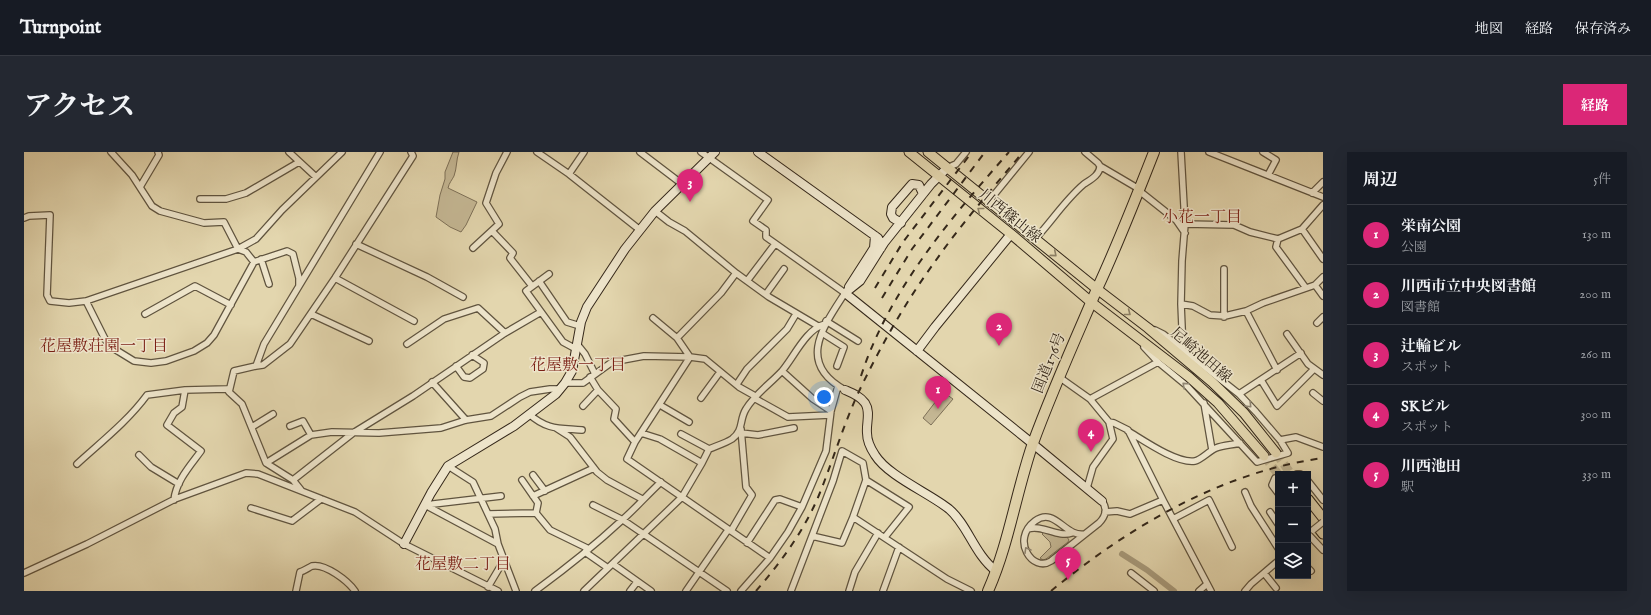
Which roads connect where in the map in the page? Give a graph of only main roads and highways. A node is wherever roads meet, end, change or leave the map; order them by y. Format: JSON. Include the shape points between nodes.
{"nodes":[{"id":1,"x":909,"y":152,"type":"edge"},
{"id":2,"x":928,"y":152,"type":"edge"},
{"id":3,"x":1154,"y":152,"type":"edge"},
{"id":4,"x":1097,"y":290,"type":"junction"},
{"id":5,"x":1091,"y":302,"type":"junction"},
{"id":6,"x":1276,"y":453,"type":"tunnel mouth"},
{"id":7,"x":1264,"y":456,"type":"tunnel mouth"},
{"id":8,"x":1311,"y":503,"type":"edge"},
{"id":9,"x":1323,"y":518,"type":"edge"},
{"id":10,"x":1311,"y":519,"type":"edge"},
{"id":11,"x":1323,"y":534,"type":"edge"},
{"id":12,"x":988,"y":591,"type":"edge"}],
"edges":[{"from":5,"to":1,"type":"main road","name":"川西篠山線","one_way":true},
{"from":2,"to":4,"type":"main road","name":"川西篠山線","one_way":true},
{"from":3,"to":4,"type":"highway","name":"国道176号"},
{"from":4,"to":5,"type":"highway","name":"国道176号"},
{"from":4,"to":6,"type":"main road","name":"尼崎池田線","one_way":true,"via":[[1212,382],[1244,413]]},
{"from":5,"to":7,"type":"main road","name":"尼崎池田線","via":[[1189,377],[1218,403]]},
{"from":5,"to":12,"type":"highway","name":"国道176号","via":[[1033,444],[1004,548]]},
{"from":8,"to":9,"type":"main road"},
{"from":10,"to":11,"type":"main road"}]}
